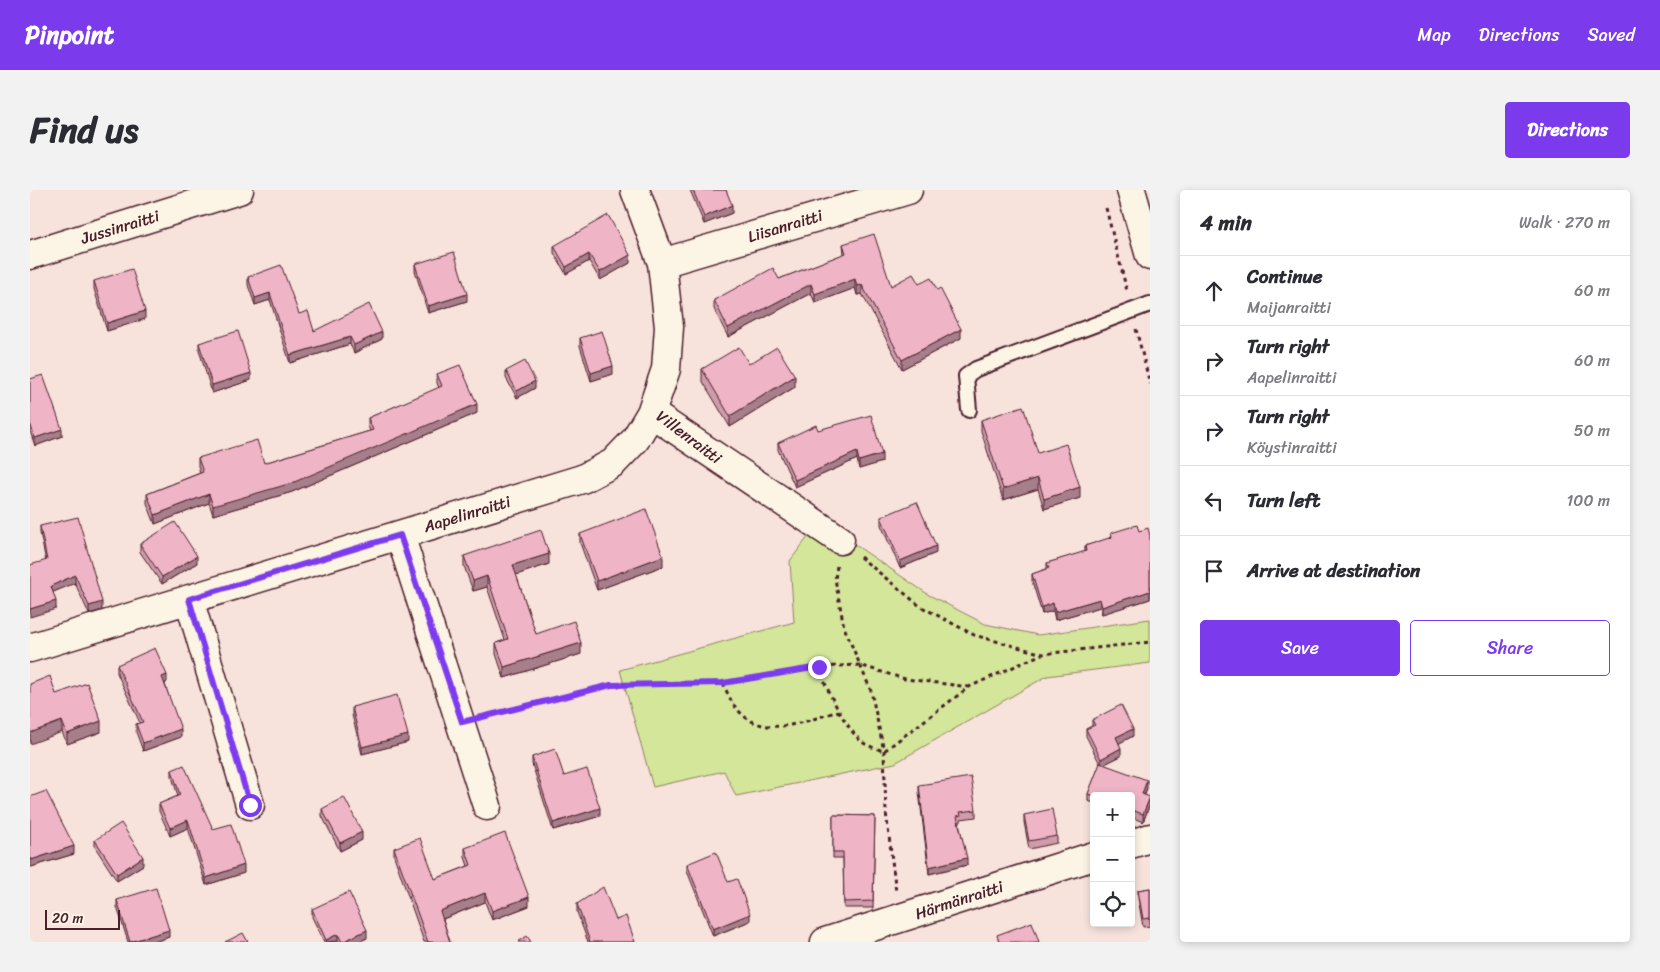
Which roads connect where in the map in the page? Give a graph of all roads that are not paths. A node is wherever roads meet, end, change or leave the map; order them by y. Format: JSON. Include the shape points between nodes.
{"nodes":[{"id":1,"x":239,"y":190,"type":"edge"},
{"id":2,"x":635,"y":190,"type":"edge"},
{"id":3,"x":908,"y":190,"type":"edge"},
{"id":4,"x":1132,"y":190,"type":"edge"},
{"id":5,"x":30,"y":255,"type":"edge"},
{"id":6,"x":1150,"y":256,"type":"edge"},
{"id":7,"x":662,"y":263,"type":"junction"},
{"id":8,"x":1150,"y":304,"type":"edge"},
{"id":9,"x":969,"y":410,"type":"dead end"},
{"id":10,"x":651,"y":413,"type":"junction"},
{"id":11,"x":400,"y":535,"type":"junction"},
{"id":12,"x":840,"y":540,"type":"road end"},
{"id":13,"x":189,"y":599,"type":"junction"},
{"id":14,"x":30,"y":648,"type":"edge"},
{"id":15,"x":250,"y":805,"type":"dead end"},
{"id":16,"x":487,"y":806,"type":"dead end"},
{"id":17,"x":1150,"y":838,"type":"edge"},
{"id":18,"x":1135,"y":843,"type":"edge"},
{"id":19,"x":1090,"y":857,"type":"edge"},
{"id":20,"x":827,"y":942,"type":"edge"}],
"edges":[{"from":1,"to":5,"type":"street","name":"Jussinraitti"},
{"from":2,"to":7,"type":"street","name":"Villenraitti"},
{"from":3,"to":7,"type":"street","name":"Liisanraitti"},
{"from":4,"to":6,"type":"street"},
{"from":7,"to":10,"type":"street","name":"Villenraitti","via":[[669,327],[666,369]]},
{"from":8,"to":9,"type":"lane","via":[[976,369],[966,376]]},
{"from":10,"to":11,"type":"street","name":"Aapelinraitti","via":[[635,440],[613,463],[582,479]]},
{"from":10,"to":12,"type":"street","name":"Villenraitti"},
{"from":11,"to":13,"type":"street","name":"Aapelinraitti"},
{"from":11,"to":16,"type":"street"},
{"from":13,"to":14,"type":"street","name":"Aapelinraitti"},
{"from":13,"to":15,"type":"street"},
{"from":17,"to":18,"type":"street"},
{"from":19,"to":20,"type":"street","name":"Härmänraitti"}]}
